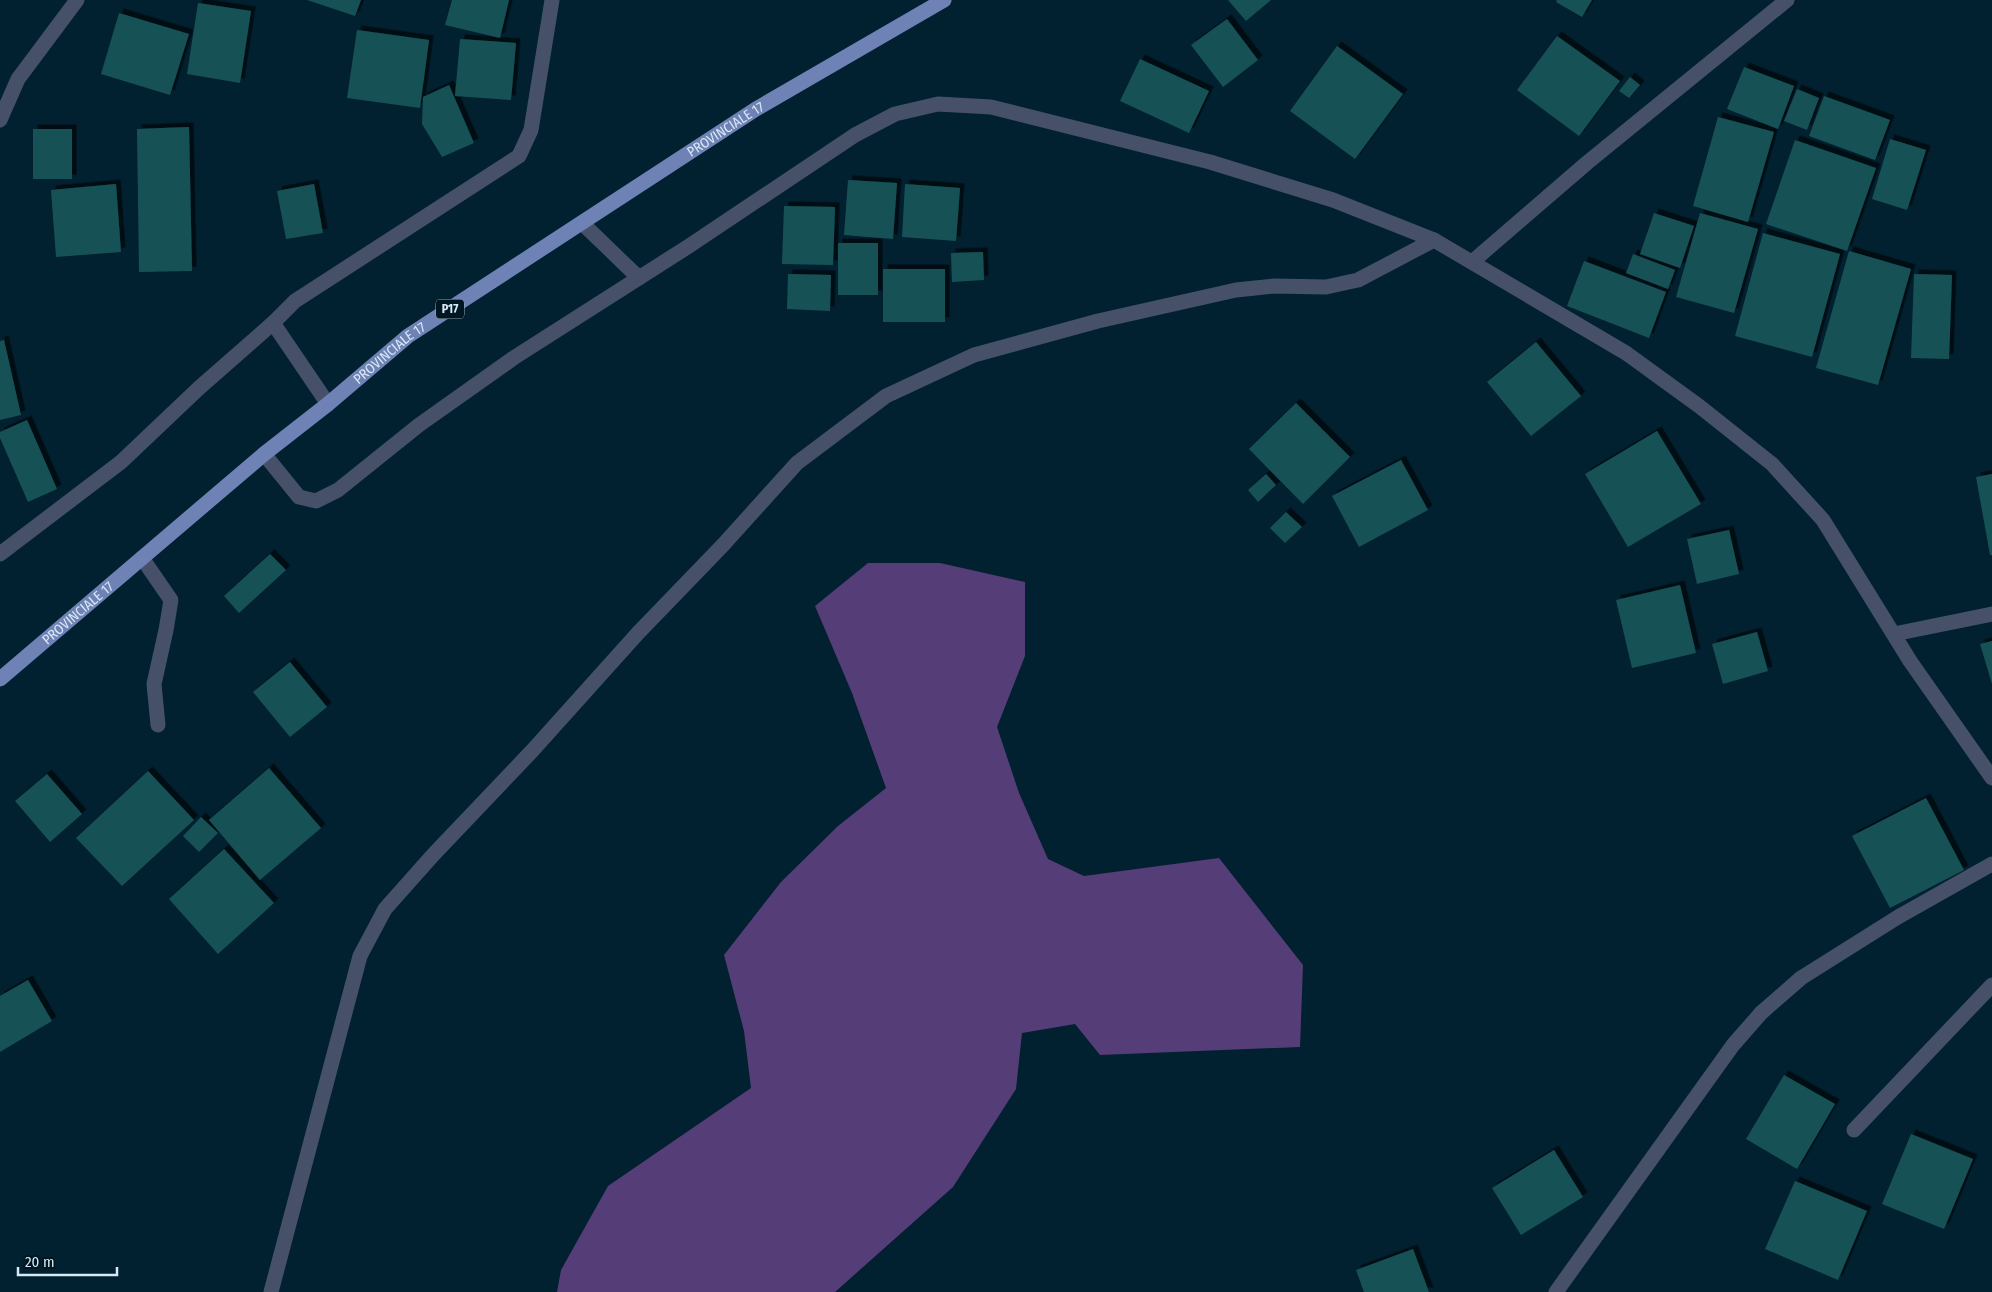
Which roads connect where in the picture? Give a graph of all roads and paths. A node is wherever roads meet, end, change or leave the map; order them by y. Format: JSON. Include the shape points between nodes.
{"nodes":[{"id":1,"x":77,"y":0,"type":"edge"},
{"id":2,"x":552,"y":0,"type":"edge"},
{"id":3,"x":944,"y":0,"type":"edge"},
{"id":4,"x":1788,"y":0,"type":"edge"},
{"id":5,"x":0,"y":120,"type":"edge"},
{"id":6,"x":582,"y":223,"type":"junction"},
{"id":7,"x":1434,"y":240,"type":"junction"},
{"id":8,"x":1472,"y":262,"type":"junction"},
{"id":9,"x":640,"y":278,"type":"junction"},
{"id":10,"x":273,"y":323,"type":"junction"},
{"id":11,"x":328,"y":404,"type":"junction"},
{"id":12,"x":264,"y":454,"type":"junction"},
{"id":13,"x":0,"y":554,"type":"edge"},
{"id":14,"x":142,"y":558,"type":"junction"},
{"id":15,"x":1992,"y":614,"type":"edge"},
{"id":16,"x":1894,"y":634,"type":"junction"},
{"id":17,"x":0,"y":679,"type":"edge"},
{"id":18,"x":158,"y":725,"type":"dead end"},
{"id":19,"x":1992,"y":778,"type":"edge"},
{"id":20,"x":1992,"y":864,"type":"edge"},
{"id":21,"x":1992,"y":985,"type":"edge"},
{"id":22,"x":1854,"y":1130,"type":"dead end"},
{"id":23,"x":271,"y":1292,"type":"edge"},
{"id":24,"x":1556,"y":1292,"type":"edge"}],
"edges":[{"from":1,"to":5,"type":"street","via":[[18,79]]},
{"from":2,"to":10,"type":"street","via":[[531,130],[519,156],[295,301]]},
{"from":3,"to":6,"type":"main road","name":"PROVINCIALE 17","number":"P17","via":[[756,109]]},
{"from":4,"to":8,"type":"street","via":[[1588,162]]},
{"from":6,"to":9,"type":"street"},
{"from":6,"to":11,"type":"main road","name":"PROVINCIALE 17","number":"P17","via":[[408,336]]},
{"from":7,"to":8,"type":"street"},
{"from":7,"to":9,"type":"street","via":[[1333,200],[1210,162],[991,107],[938,104],[895,114],[855,135]]},
{"from":7,"to":23,"type":"street","via":[[1358,280],[1326,287],[1274,286],[1236,290],[1098,321],[974,355],[886,396],[797,463],[385,909],[360,956]]},
{"from":8,"to":16,"type":"street","via":[[1626,353],[1772,464],[1822,520]]},
{"from":9,"to":12,"type":"street","via":[[515,357],[419,425],[338,490],[316,501],[299,497]]},
{"from":10,"to":11,"type":"street"},
{"from":10,"to":13,"type":"street","via":[[121,462]]},
{"from":11,"to":12,"type":"main road","name":"PROVINCIALE 17","number":"P17"},
{"from":12,"to":14,"type":"main road","name":"PROVINCIALE 17","number":"P17"},
{"from":14,"to":17,"type":"main road","name":"PROVINCIALE 17","number":"P17"},
{"from":14,"to":18,"type":"street","via":[[171,600],[154,684]]},
{"from":15,"to":16,"type":"street"},
{"from":16,"to":19,"type":"street"},
{"from":20,"to":24,"type":"street","via":[[1801,978],[1761,1013],[1733,1046]]},
{"from":21,"to":22,"type":"street"}]}
